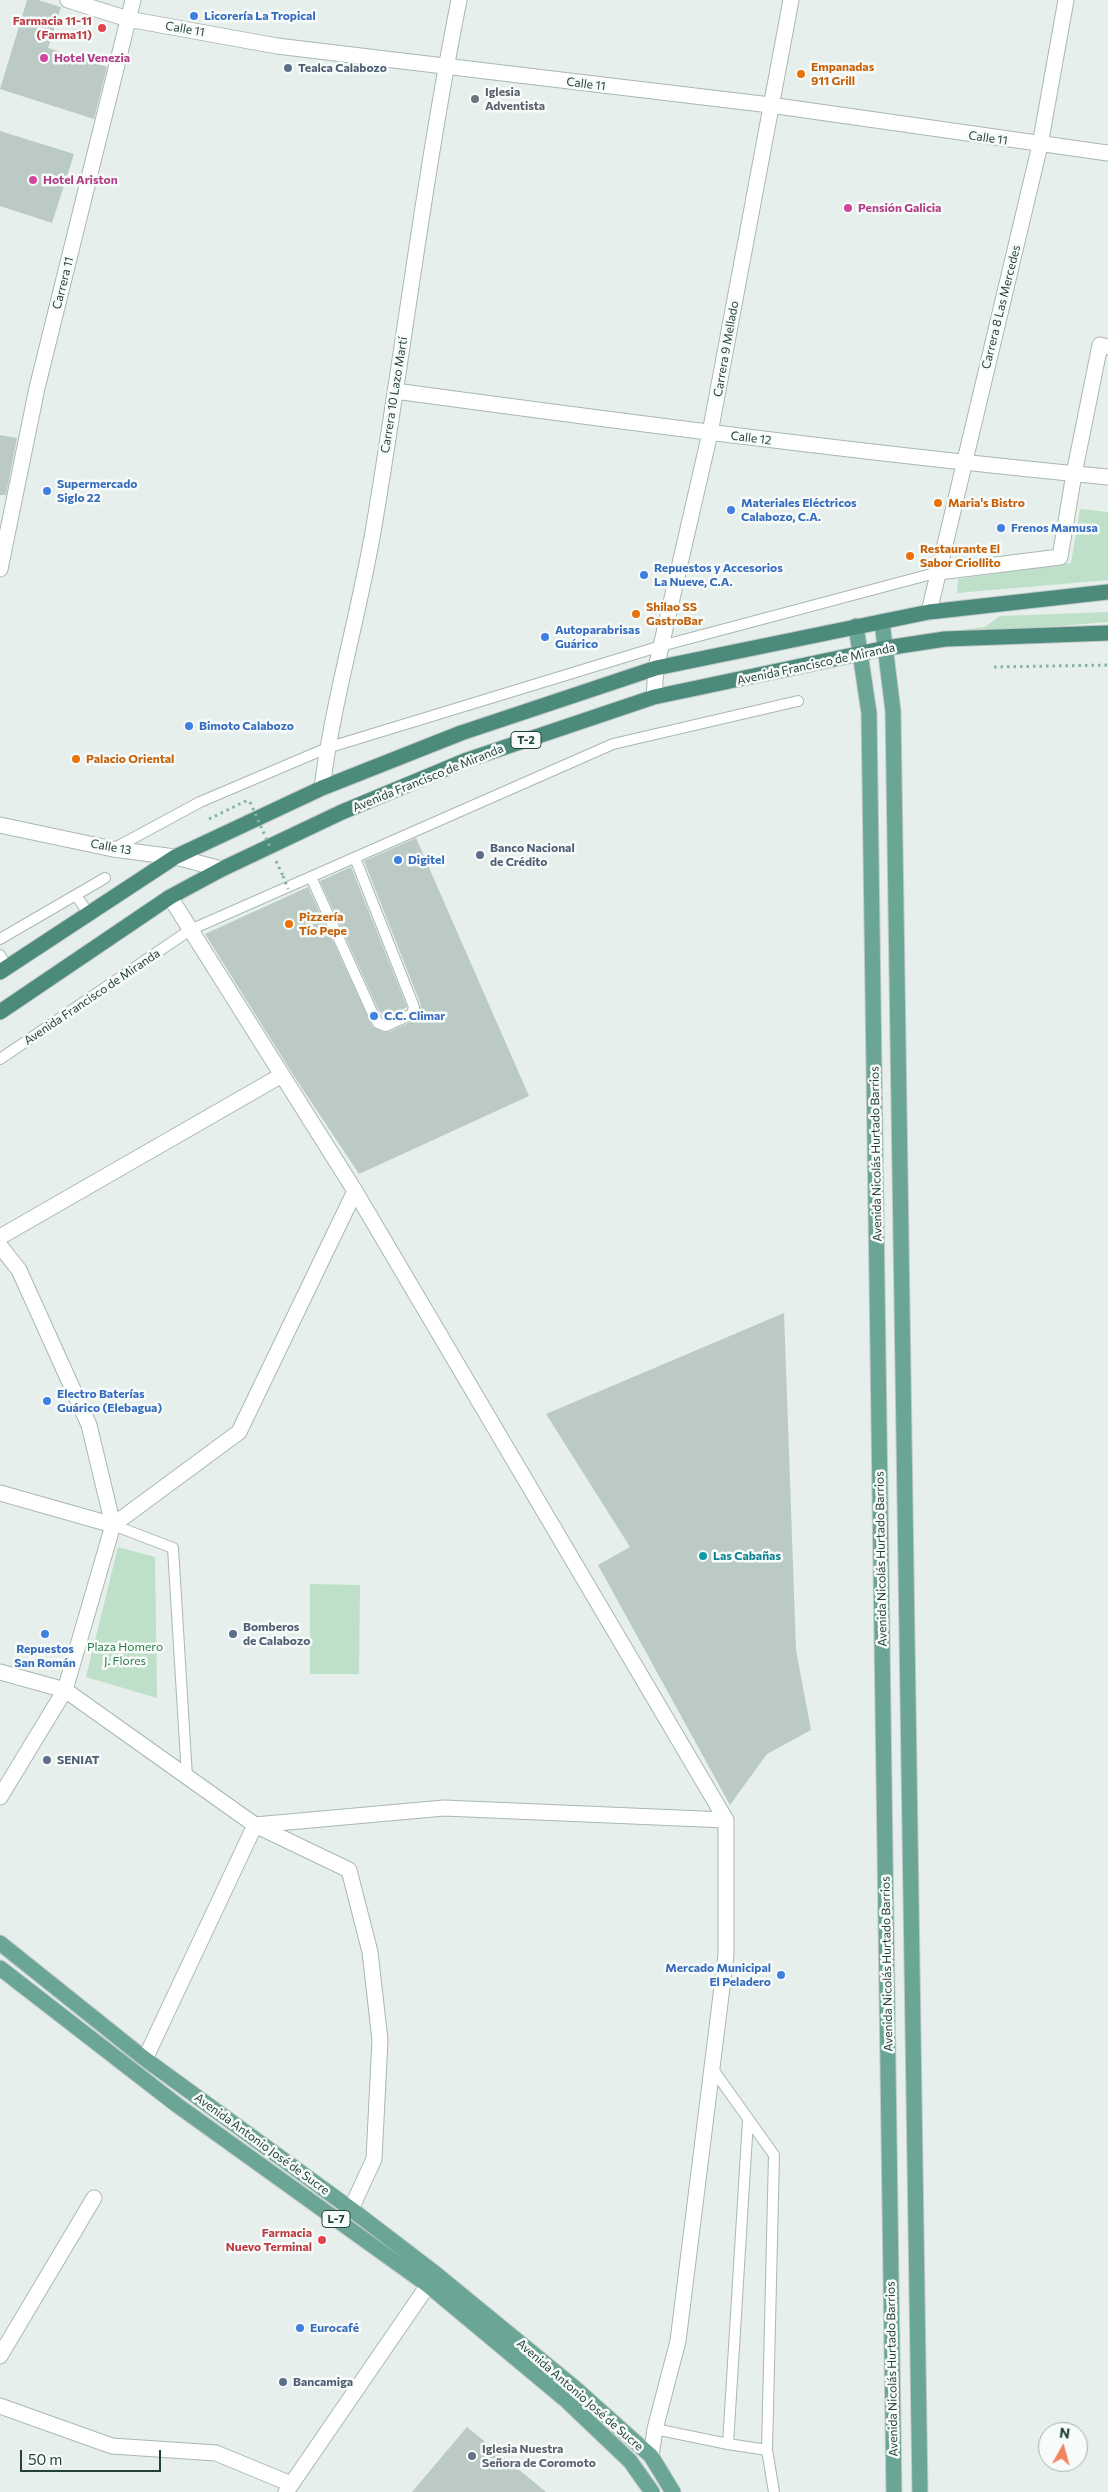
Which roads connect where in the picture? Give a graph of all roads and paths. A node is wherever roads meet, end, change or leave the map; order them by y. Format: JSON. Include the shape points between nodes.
{"nodes":[{"id":1,"x":68,"y":0,"type":"edge"},
{"id":2,"x":133,"y":0,"type":"edge"},
{"id":3,"x":459,"y":0,"type":"edge"},
{"id":4,"x":791,"y":0,"type":"edge"},
{"id":5,"x":1066,"y":0,"type":"edge"},
{"id":6,"x":128,"y":19,"type":"junction"},
{"id":7,"x":446,"y":68,"type":"junction"},
{"id":8,"x":770,"y":106,"type":"junction"},
{"id":9,"x":1040,"y":145,"type":"junction"},
{"id":10,"x":1108,"y":153,"type":"edge"},
{"id":11,"x":1108,"y":347,"type":"edge"},
{"id":12,"x":395,"y":392,"type":"junction"},
{"id":13,"x":710,"y":433,"type":"junction"},
{"id":14,"x":963,"y":463,"type":"junction"},
{"id":15,"x":1074,"y":474,"type":"junction"},
{"id":16,"x":1108,"y":477,"type":"edge"},
{"id":17,"x":0,"y":569,"type":"edge"},
{"id":18,"x":939,"y":572,"type":"junction"},
{"id":19,"x":1108,"y":592,"type":"edge"},
{"id":20,"x":929,"y":612,"type":"junction"},
{"id":21,"x":882,"y":622,"type":"junction"},
{"id":22,"x":856,"y":626,"type":"junction"},
{"id":23,"x":1108,"y":634,"type":"edge"},
{"id":24,"x":661,"y":646,"type":"junction"},
{"id":25,"x":886,"y":648,"type":"junction"},
{"id":26,"x":862,"y":654,"type":"junction"},
{"id":27,"x":1108,"y":665,"type":"edge"},
{"id":28,"x":994,"y":667,"type":"dead end"},
{"id":29,"x":656,"y":668,"type":"junction"},
{"id":30,"x":654,"y":697,"type":"junction"},
{"id":31,"x":798,"y":701,"type":"dead end"},
{"id":32,"x":327,"y":748,"type":"junction"},
{"id":33,"x":322,"y":788,"type":"junction"},
{"id":34,"x":210,"y":818,"type":"dead end"},
{"id":35,"x":0,"y":825,"type":"edge"},
{"id":36,"x":270,"y":847,"type":"dead end"},
{"id":37,"x":113,"y":849,"type":"junction"},
{"id":38,"x":175,"y":857,"type":"junction"},
{"id":39,"x":355,"y":858,"type":"junction"},
{"id":40,"x":222,"y":869,"type":"junction"},
{"id":41,"x":283,"y":876,"type":"dead end"},
{"id":42,"x":312,"y":877,"type":"junction"},
{"id":43,"x":105,"y":878,"type":"dead end"},
{"id":44,"x":288,"y":889,"type":"dead end"},
{"id":45,"x":76,"y":895,"type":"junction"},
{"id":46,"x":170,"y":897,"type":"junction"},
{"id":47,"x":88,"y":913,"type":"junction"},
{"id":48,"x":190,"y":930,"type":"junction"},
{"id":49,"x":0,"y":939,"type":"edge"},
{"id":50,"x":2,"y":965,"type":"edge"},
{"id":51,"x":0,"y":1012,"type":"edge"},
{"id":52,"x":0,"y":1059,"type":"edge"},
{"id":53,"x":282,"y":1075,"type":"junction"},
{"id":54,"x":355,"y":1191,"type":"junction"},
{"id":55,"x":0,"y":1237,"type":"edge"},
{"id":56,"x":0,"y":1246,"type":"edge"},
{"id":57,"x":0,"y":1493,"type":"edge"},
{"id":58,"x":113,"y":1525,"type":"junction"},
{"id":59,"x":0,"y":1672,"type":"edge"},
{"id":60,"x":66,"y":1690,"type":"junction"},
{"id":61,"x":187,"y":1777,"type":"junction"},
{"id":62,"x":0,"y":1797,"type":"edge"},
{"id":63,"x":726,"y":1820,"type":"junction"},
{"id":64,"x":254,"y":1826,"type":"junction"},
{"id":65,"x":0,"y":1943,"type":"edge"},
{"id":66,"x":0,"y":1968,"type":"edge"},
{"id":67,"x":145,"y":2059,"type":"junction"},
{"id":68,"x":712,"y":2068,"type":"junction"},
{"id":69,"x":748,"y":2120,"type":"junction"},
{"id":70,"x":94,"y":2198,"type":"dead end"},
{"id":71,"x":351,"y":2208,"type":"junction"},
{"id":72,"x":432,"y":2280,"type":"junction"},
{"id":73,"x":0,"y":2356,"type":"edge"},
{"id":74,"x":0,"y":2406,"type":"edge"},
{"id":75,"x":655,"y":2429,"type":"junction"},
{"id":76,"x":728,"y":2444,"type":"junction"},
{"id":77,"x":767,"y":2450,"type":"junction"},
{"id":78,"x":651,"y":2456,"type":"junction"},
{"id":79,"x":289,"y":2488,"type":"edge"},
{"id":80,"x":652,"y":2492,"type":"edge"},
{"id":81,"x":673,"y":2492,"type":"edge"},
{"id":82,"x":774,"y":2492,"type":"edge"},
{"id":83,"x":894,"y":2492,"type":"edge"},
{"id":84,"x":920,"y":2492,"type":"edge"}],
"edges":[{"from":1,"to":6,"type":"street","name":"Calle 11"},
{"from":2,"to":6,"type":"street","name":"Carrera 11"},
{"from":3,"to":7,"type":"street","name":"Carrera 10 Lazo Martí"},
{"from":4,"to":8,"type":"street","name":"Carrera 9 Mellado"},
{"from":5,"to":9,"type":"street","name":"Carrera 8 Las Mercedes"},
{"from":6,"to":7,"type":"street","name":"Calle 11","via":[[277,46]]},
{"from":6,"to":17,"type":"street","name":"Carrera 11","via":[[37,388]]},
{"from":7,"to":8,"type":"street","name":"Calle 11"},
{"from":7,"to":12,"type":"street","name":"Carrera 10 Lazo Martí"},
{"from":8,"to":9,"type":"street","name":"Calle 11"},
{"from":8,"to":13,"type":"street","name":"Carrera 9 Mellado"},
{"from":9,"to":10,"type":"street","name":"Calle 11"},
{"from":9,"to":14,"type":"street","name":"Carrera 8 Las Mercedes"},
{"from":11,"to":15,"type":"street","via":[[1100,345]]},
{"from":12,"to":13,"type":"street","name":"Calle 12"},
{"from":12,"to":32,"type":"street","name":"Carrera 10 Lazo Martí","via":[[373,533]]},
{"from":13,"to":14,"type":"street","name":"Calle 12"},
{"from":13,"to":24,"type":"street","name":"Carrera 9 Mellado"},
{"from":14,"to":15,"type":"street","name":"Calle 12"},
{"from":14,"to":18,"type":"street","name":"Carrera 8 Las Mercedes"},
{"from":15,"to":16,"type":"street","name":"Calle 12"},
{"from":15,"to":18,"type":"street","via":[[1060,558]]},
{"from":18,"to":20,"type":"street","name":"Carrera 8 Las Mercedes"},
{"from":18,"to":24,"type":"lane"},
{"from":19,"to":20,"type":"highway","number":"T-2"},
{"from":20,"to":21,"type":"highway","number":"T-2"},
{"from":21,"to":22,"type":"highway","number":"T-2"},
{"from":21,"to":25,"type":"main road","name":"Avenida Nicolás Hurtado Barrios"},
{"from":22,"to":26,"type":"main road","name":"Avenida Nicolás Hurtado Barrios"},
{"from":22,"to":29,"type":"highway","number":"T-2"},
{"from":23,"to":25,"type":"highway","name":"Avenida Francisco de Miranda","number":"T-2","via":[[945,639]]},
{"from":24,"to":29,"type":"street","name":"Carrera 9 Mellado"},
{"from":24,"to":32,"type":"lane"},
{"from":25,"to":26,"type":"highway","name":"Avenida Francisco de Miranda","number":"T-2"},
{"from":25,"to":84,"type":"main road","name":"Avenida Nicolás Hurtado Barrios","via":[[893,711]]},
{"from":26,"to":30,"type":"highway","name":"Avenida Francisco de Miranda","number":"T-2"},
{"from":26,"to":83,"type":"main road","name":"Avenida Nicolás Hurtado Barrios","via":[[870,713]]},
{"from":27,"to":28,"type":"path"},
{"from":29,"to":30,"type":"street","name":"Carrera 9 Mellado"},
{"from":29,"to":33,"type":"highway","number":"T-2","via":[[461,733]]},
{"from":30,"to":40,"type":"highway","name":"Avenida Francisco de Miranda","number":"T-2","via":[[467,760],[342,812]]},
{"from":31,"to":39,"type":"lane","name":"Avenida Francisco de Miranda","via":[[613,744]]},
{"from":32,"to":33,"type":"street","name":"Carrera 10 Lazo Martí"},
{"from":32,"to":37,"type":"lane","via":[[200,802]]},
{"from":33,"to":38,"type":"highway","number":"T-2"},
{"from":34,"to":36,"type":"path","bridge":true,"via":[[249,801]]},
{"from":35,"to":37,"type":"street","name":"Calle 13"},
{"from":37,"to":38,"type":"street","name":"Calle 13"},
{"from":38,"to":40,"type":"street","name":"Calle 13"},
{"from":38,"to":47,"type":"highway","number":"T-2"},
{"from":39,"to":42,"type":"lane","name":"Avenida Francisco de Miranda"},
{"from":39,"to":42,"type":"lane","via":[[414,1007],[412,1014],[386,1026],[378,1022],[372,1012]]},
{"from":40,"to":46,"type":"highway","name":"Avenida Francisco de Miranda","number":"T-2"},
{"from":41,"to":44,"type":"path","bridge":true},
{"from":42,"to":48,"type":"lane","name":"Avenida Francisco de Miranda"},
{"from":43,"to":45,"type":"lane"},
{"from":45,"to":47,"type":"lane"},
{"from":45,"to":49,"type":"lane"},
{"from":46,"to":48,"type":"street"},
{"from":46,"to":51,"type":"highway","name":"Avenida Francisco de Miranda","number":"T-2"},
{"from":47,"to":50,"type":"highway","number":"T-2"},
{"from":48,"to":52,"type":"lane","name":"Avenida Francisco de Miranda"},
{"from":48,"to":53,"type":"street"},
{"from":53,"to":54,"type":"street"},
{"from":53,"to":55,"type":"street"},
{"from":54,"to":58,"type":"street","via":[[239,1432]]},
{"from":54,"to":63,"type":"street"},
{"from":56,"to":58,"type":"street","via":[[19,1270],[89,1425]]},
{"from":57,"to":58,"type":"street"},
{"from":58,"to":60,"type":"street"},
{"from":58,"to":61,"type":"lane","via":[[172,1548]]},
{"from":59,"to":60,"type":"street"},
{"from":60,"to":61,"type":"street"},
{"from":60,"to":62,"type":"street"},
{"from":61,"to":64,"type":"street"},
{"from":63,"to":64,"type":"street","via":[[444,1808]]},
{"from":63,"to":68,"type":"street","via":[[726,1955]]},
{"from":64,"to":67,"type":"street"},
{"from":64,"to":71,"type":"street","via":[[349,1870],[367,1943],[380,2040],[374,2159]]},
{"from":65,"to":67,"type":"main road","name":"Avenida Antonio José de Sucre","number":"L-7"},
{"from":66,"to":72,"type":"main road","name":"Avenida Antonio José de Sucre","number":"L-7","via":[[177,2105]]},
{"from":67,"to":71,"type":"main road","name":"Avenida Antonio José de Sucre","number":"L-7"},
{"from":68,"to":69,"type":"lane"},
{"from":68,"to":75,"type":"street","via":[[678,2341]]},
{"from":69,"to":76,"type":"lane"},
{"from":69,"to":77,"type":"lane","via":[[774,2155]]},
{"from":70,"to":73,"type":"street"},
{"from":71,"to":72,"type":"main road","name":"Avenida Antonio José de Sucre","number":"L-7"},
{"from":72,"to":78,"type":"main road","name":"Avenida Antonio José de Sucre","number":"L-7","via":[[575,2388]]},
{"from":72,"to":79,"type":"street"},
{"from":72,"to":80,"type":"main road","name":"Avenida Antonio José de Sucre","number":"L-7","via":[[567,2401],[630,2462]]},
{"from":74,"to":79,"type":"street","via":[[112,2446],[216,2454]]},
{"from":75,"to":76,"type":"lane"},
{"from":75,"to":78,"type":"street"},
{"from":76,"to":77,"type":"lane"},
{"from":77,"to":82,"type":"lane"},
{"from":78,"to":81,"type":"main road","name":"Avenida Antonio José de Sucre","number":"L-7"}]}
